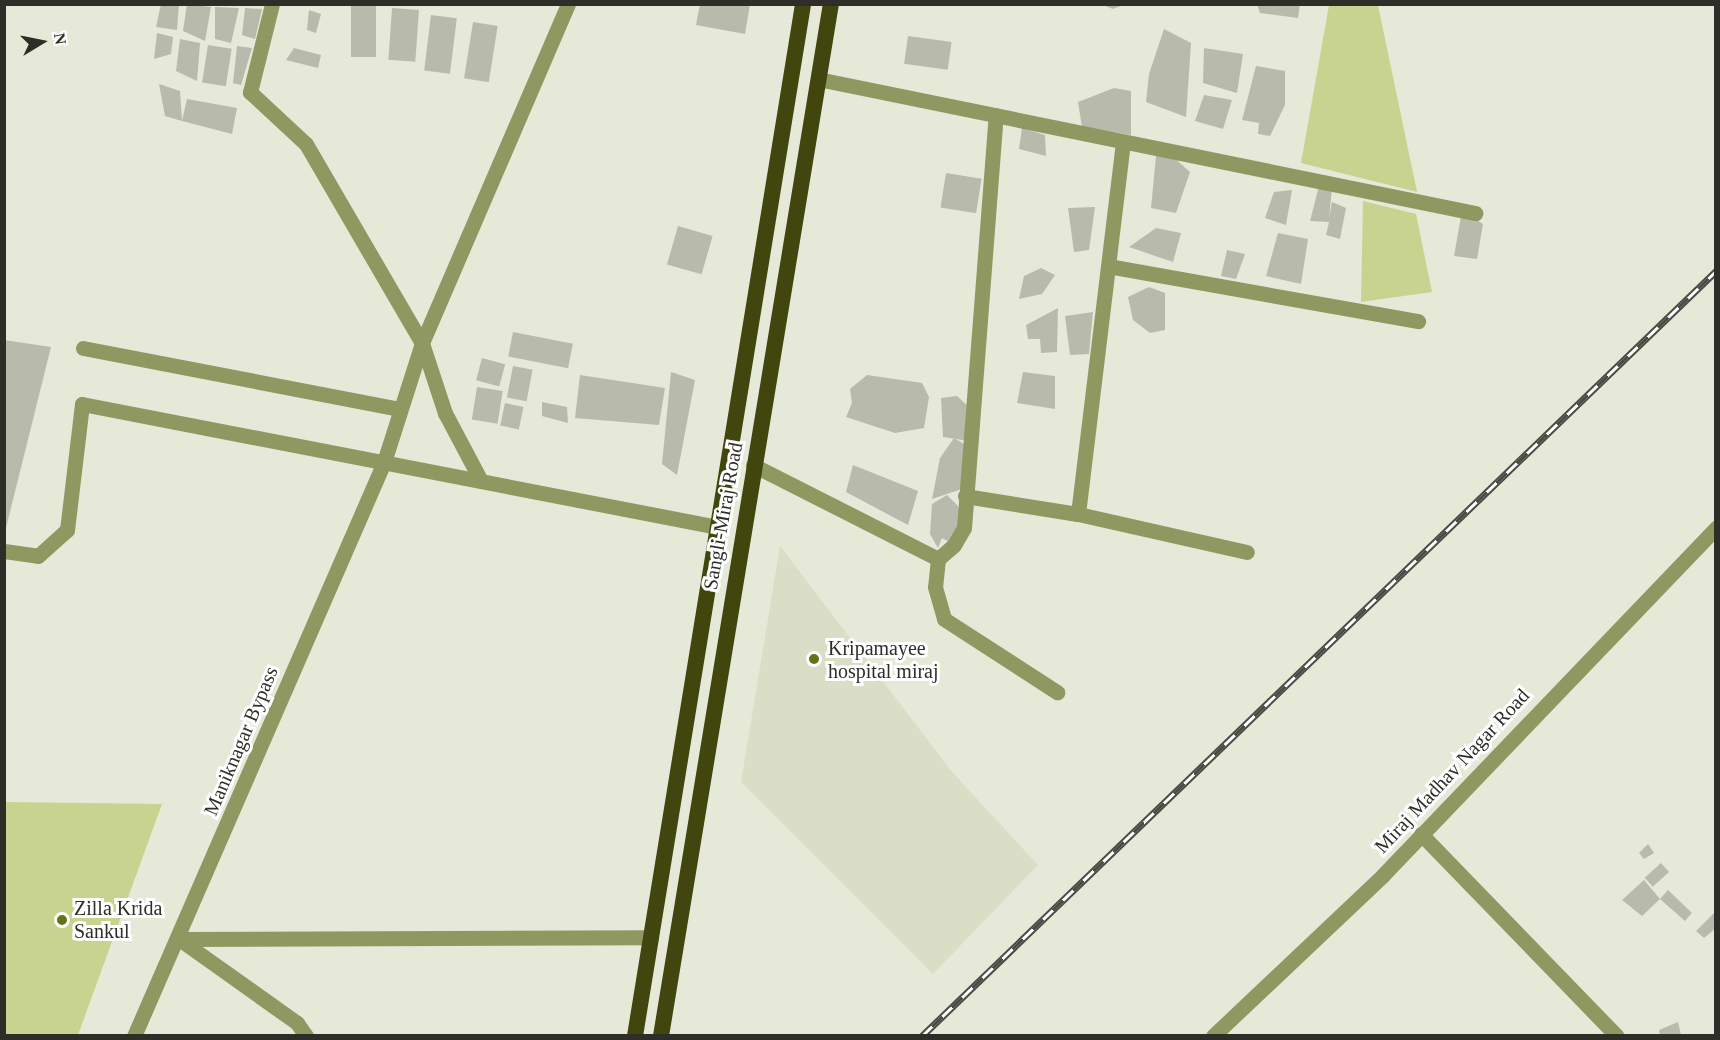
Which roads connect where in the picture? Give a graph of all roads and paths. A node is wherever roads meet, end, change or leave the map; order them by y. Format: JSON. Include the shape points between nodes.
{"nodes":[{"id":1,"x":272,"y":4,"type":"edge"},
{"id":2,"x":568,"y":4,"type":"edge"},
{"id":3,"x":802,"y":4,"type":"edge"},
{"id":4,"x":831,"y":4,"type":"edge"},
{"id":5,"x":818,"y":79,"type":"junction"},
{"id":6,"x":996,"y":115,"type":"junction"},
{"id":7,"x":1123,"y":142,"type":"junction"},
{"id":8,"x":1475,"y":213,"type":"dead end"},
{"id":9,"x":1108,"y":266,"type":"junction"},
{"id":10,"x":1418,"y":321,"type":"dead end"},
{"id":11,"x":422,"y":343,"type":"junction"},
{"id":12,"x":83,"y":348,"type":"dead end"},
{"id":13,"x":400,"y":409,"type":"junction"},
{"id":14,"x":384,"y":462,"type":"junction"},
{"id":15,"x":753,"y":465,"type":"junction"},
{"id":16,"x":481,"y":481,"type":"junction"},
{"id":17,"x":964,"y":496,"type":"junction"},
{"id":18,"x":1078,"y":514,"type":"junction"},
{"id":19,"x":718,"y":527,"type":"junction"},
{"id":20,"x":1716,"y":528,"type":"edge"},
{"id":21,"x":4,"y":551,"type":"edge"},
{"id":22,"x":1247,"y":552,"type":"dead end"},
{"id":23,"x":938,"y":560,"type":"junction"},
{"id":24,"x":1057,"y":692,"type":"dead end"},
{"id":25,"x":1421,"y":834,"type":"junction"},
{"id":26,"x":651,"y":937,"type":"junction"},
{"id":27,"x":179,"y":939,"type":"junction"},
{"id":28,"x":134,"y":1035,"type":"edge"},
{"id":29,"x":306,"y":1035,"type":"edge"},
{"id":30,"x":635,"y":1035,"type":"edge"},
{"id":31,"x":661,"y":1035,"type":"edge"},
{"id":32,"x":1213,"y":1035,"type":"edge"},
{"id":33,"x":1617,"y":1035,"type":"edge"}],
"edges":[{"from":1,"to":11,"type":"street","via":[[250,92],[306,144]]},
{"from":2,"to":11,"type":"street"},
{"from":3,"to":19,"type":"highway","name":"Sangli-Miraj Road"},
{"from":4,"to":5,"type":"highway","name":"Sangli-Miraj Road"},
{"from":5,"to":6,"type":"street"},
{"from":5,"to":15,"type":"highway","name":"Sangli-Miraj Road"},
{"from":6,"to":7,"type":"street"},
{"from":6,"to":17,"type":"street"},
{"from":7,"to":8,"type":"street"},
{"from":7,"to":9,"type":"street"},
{"from":9,"to":10,"type":"street"},
{"from":9,"to":18,"type":"street"},
{"from":11,"to":13,"type":"street"},
{"from":11,"to":16,"type":"street","via":[[445,413]]},
{"from":12,"to":13,"type":"street"},
{"from":13,"to":14,"type":"street","name":"Maniknagar Bypass"},
{"from":14,"to":16,"type":"street"},
{"from":14,"to":21,"type":"street","via":[[82,404],[67,530],[38,556]]},
{"from":14,"to":27,"type":"street","name":"Maniknagar Bypass"},
{"from":15,"to":23,"type":"street"},
{"from":15,"to":31,"type":"highway","name":"Sangli-Miraj Road"},
{"from":16,"to":19,"type":"street"},
{"from":17,"to":18,"type":"street"},
{"from":17,"to":23,"type":"street","via":[[964,528]]},
{"from":18,"to":22,"type":"street"},
{"from":19,"to":26,"type":"highway","name":"Sangli-Miraj Road"},
{"from":20,"to":25,"type":"street","name":"Miraj Madhav Nagar Road"},
{"from":23,"to":24,"type":"street","via":[[935,586],[944,619]]},
{"from":25,"to":32,"type":"street","name":"Miraj Madhav Nagar Road"},
{"from":25,"to":33,"type":"street"},
{"from":26,"to":27,"type":"street"},
{"from":26,"to":30,"type":"highway","name":"Sangli-Miraj Road"},
{"from":27,"to":28,"type":"street","name":"Maniknagar Bypass"},
{"from":27,"to":29,"type":"street","via":[[297,1023]]}]}
